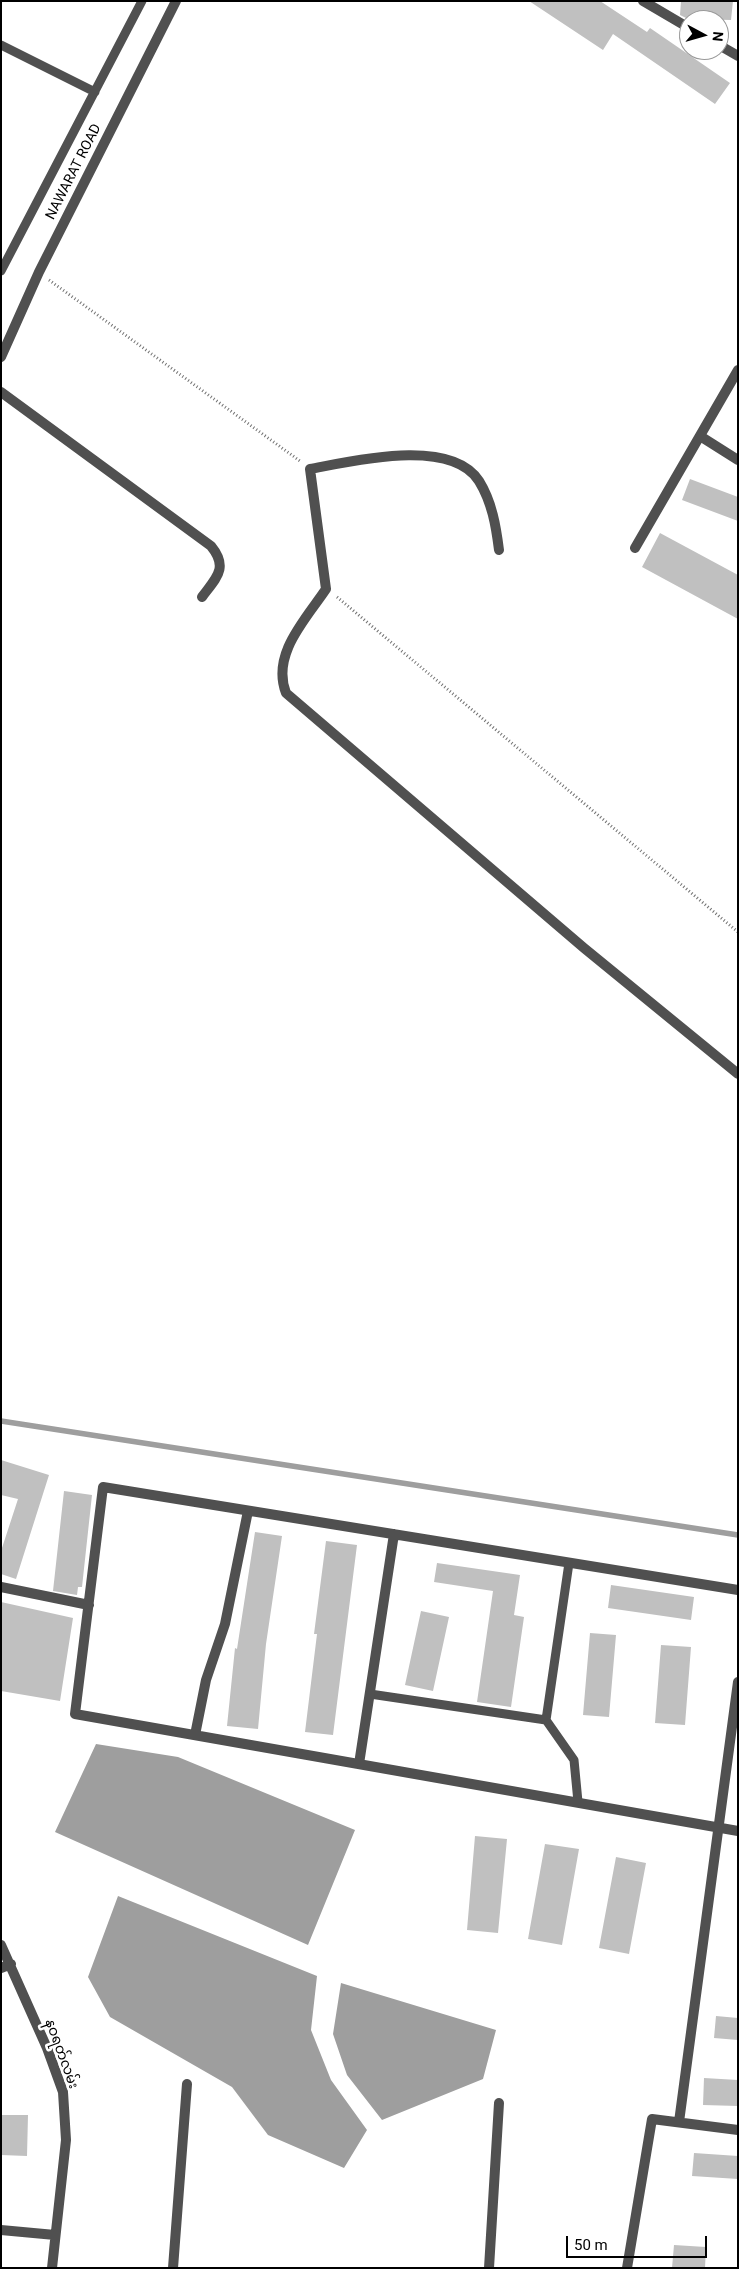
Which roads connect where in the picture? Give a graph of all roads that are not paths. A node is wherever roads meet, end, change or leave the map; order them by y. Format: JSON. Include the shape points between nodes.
{"nodes":[{"id":1,"x":142,"y":1,"type":"edge"},
{"id":2,"x":176,"y":1,"type":"edge"},
{"id":3,"x":643,"y":1,"type":"edge"},
{"id":4,"x":679,"y":22,"type":"edge"},
{"id":5,"x":1,"y":45,"type":"edge"},
{"id":6,"x":95,"y":92,"type":"junction"},
{"id":7,"x":1,"y":271,"type":"edge"},
{"id":8,"x":1,"y":357,"type":"edge"},
{"id":9,"x":738,"y":370,"type":"edge"},
{"id":10,"x":1,"y":392,"type":"edge"},
{"id":11,"x":700,"y":436,"type":"junction"},
{"id":12,"x":738,"y":460,"type":"edge"},
{"id":13,"x":635,"y":548,"type":"dead end"},
{"id":14,"x":499,"y":550,"type":"dead end"},
{"id":15,"x":202,"y":597,"type":"dead end"},
{"id":16,"x":738,"y":1074,"type":"edge"},
{"id":17,"x":248,"y":1511,"type":"junction"},
{"id":18,"x":394,"y":1534,"type":"junction"},
{"id":19,"x":570,"y":1563,"type":"junction"},
{"id":20,"x":1,"y":1587,"type":"edge"},
{"id":21,"x":738,"y":1590,"type":"edge"},
{"id":22,"x":89,"y":1605,"type":"junction"},
{"id":23,"x":738,"y":1682,"type":"edge"},
{"id":24,"x":370,"y":1694,"type":"junction"},
{"id":25,"x":546,"y":1720,"type":"junction"},
{"id":26,"x":195,"y":1735,"type":"junction"},
{"id":27,"x":359,"y":1764,"type":"junction"},
{"id":28,"x":578,"y":1802,"type":"junction"},
{"id":29,"x":720,"y":1827,"type":"junction"},
{"id":30,"x":738,"y":1831,"type":"edge"},
{"id":31,"x":1,"y":1945,"type":"edge"},
{"id":32,"x":6,"y":1966,"type":"edge"},
{"id":33,"x":187,"y":2084,"type":"dead end"},
{"id":34,"x":499,"y":2103,"type":"dead end"},
{"id":35,"x":680,"y":2122,"type":"junction"},
{"id":36,"x":738,"y":2130,"type":"edge"},
{"id":37,"x":1,"y":2230,"type":"edge"},
{"id":38,"x":55,"y":2235,"type":"junction"},
{"id":39,"x":52,"y":2268,"type":"edge"},
{"id":40,"x":173,"y":2268,"type":"edge"},
{"id":41,"x":489,"y":2268,"type":"edge"},
{"id":42,"x":627,"y":2268,"type":"edge"}],
"edges":[{"from":1,"to":6,"type":"lane"},
{"from":2,"to":8,"type":"street","name":"NAWARAT ROAD","via":[[39,272]]},
{"from":3,"to":4,"type":"street"},
{"from":5,"to":6,"type":"lane"},
{"from":6,"to":7,"type":"lane"},
{"from":9,"to":11,"type":"street"},
{"from":10,"to":15,"type":"street","via":[[212,546],[221,564]]},
{"from":11,"to":12,"type":"street"},
{"from":11,"to":13,"type":"street"},
{"from":14,"to":16,"type":"street","via":[[489,500],[478,479],[464,466],[443,458],[410,455],[310,468],[326,589],[284,655],[281,680],[286,693],[584,948]]},
{"from":17,"to":18,"type":"street"},
{"from":17,"to":22,"type":"street","via":[[103,1487]]},
{"from":17,"to":26,"type":"street","via":[[225,1624],[206,1680]]},
{"from":18,"to":19,"type":"street"},
{"from":18,"to":24,"type":"street"},
{"from":19,"to":21,"type":"street"},
{"from":19,"to":25,"type":"lane"},
{"from":20,"to":22,"type":"street"},
{"from":22,"to":26,"type":"street","via":[[75,1714]]},
{"from":23,"to":29,"type":"street"},
{"from":24,"to":25,"type":"lane"},
{"from":24,"to":27,"type":"street"},
{"from":25,"to":28,"type":"lane","via":[[574,1760]]},
{"from":26,"to":27,"type":"street"},
{"from":27,"to":28,"type":"street"},
{"from":28,"to":29,"type":"street"},
{"from":29,"to":30,"type":"street"},
{"from":29,"to":35,"type":"street"},
{"from":31,"to":32,"type":"street","name":"နဝရတ်လမ်း"},
{"from":32,"to":38,"type":"street","name":"နဝရတ်လမ်း","via":[[47,2048],[63,2092],[66,2140]]},
{"from":33,"to":40,"type":"street"},
{"from":34,"to":41,"type":"street"},
{"from":35,"to":36,"type":"street"},
{"from":35,"to":42,"type":"street","via":[[652,2119]]},
{"from":37,"to":38,"type":"street"},
{"from":38,"to":39,"type":"street","name":"နဝရတ်လမ်း"}]}
